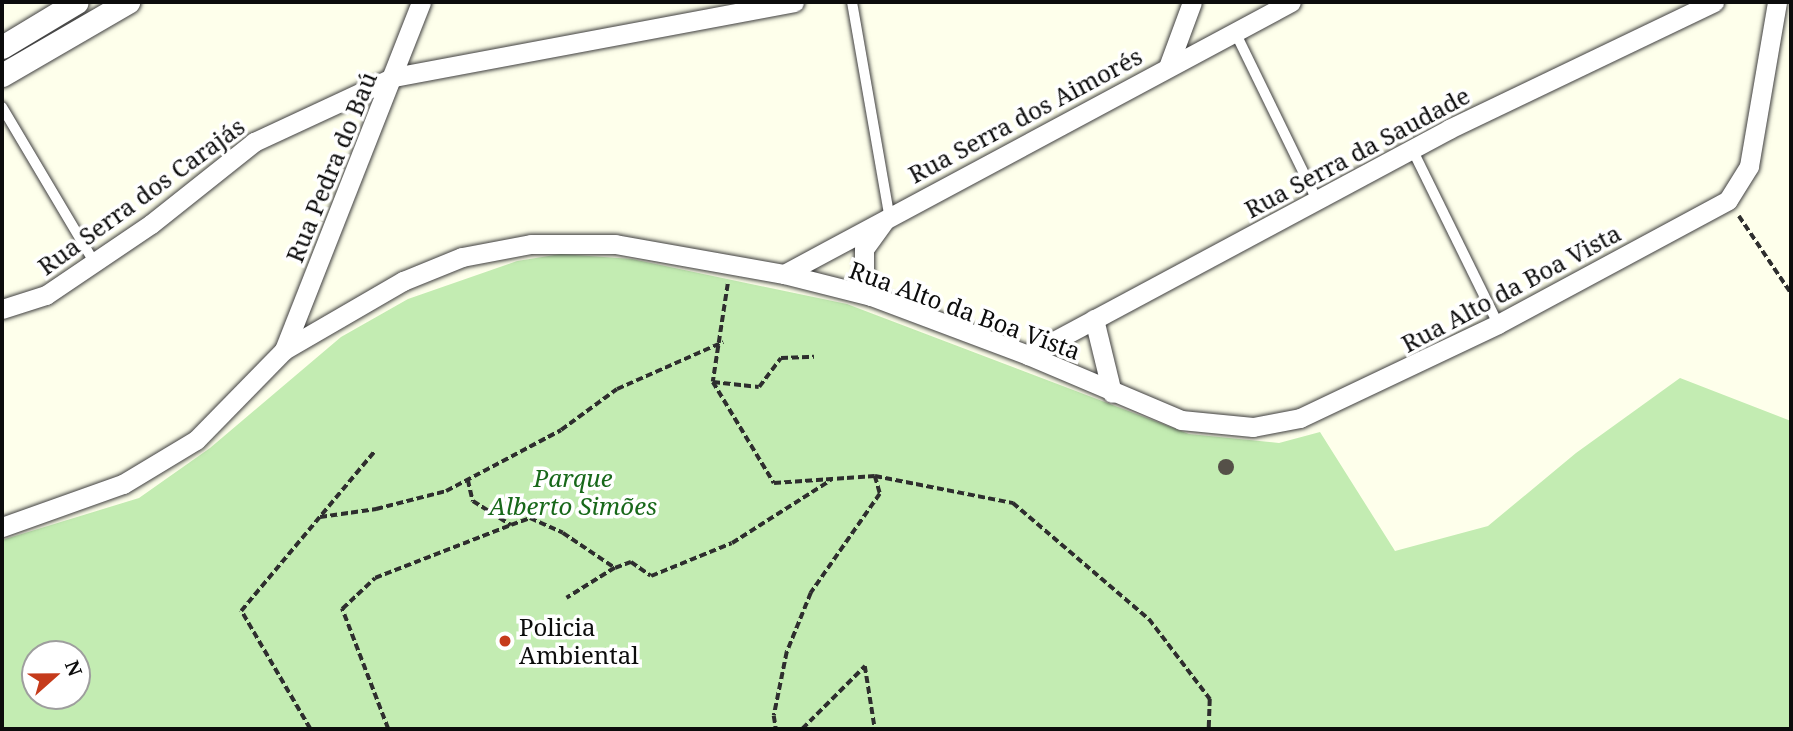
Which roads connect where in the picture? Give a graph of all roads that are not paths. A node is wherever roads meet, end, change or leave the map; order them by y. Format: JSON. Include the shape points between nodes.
{"nodes":[{"id":1,"x":77,"y":2,"type":"edge"},
{"id":2,"x":128,"y":2,"type":"edge"},
{"id":3,"x":421,"y":2,"type":"edge"},
{"id":4,"x":794,"y":2,"type":"edge"},
{"id":5,"x":852,"y":2,"type":"edge"},
{"id":6,"x":1192,"y":2,"type":"edge"},
{"id":7,"x":1291,"y":2,"type":"edge"},
{"id":8,"x":1714,"y":2,"type":"edge"},
{"id":9,"x":1777,"y":2,"type":"edge"},
{"id":10,"x":1235,"y":32,"type":"junction"},
{"id":11,"x":2,"y":47,"type":"edge"},
{"id":12,"x":1168,"y":67,"type":"junction"},
{"id":13,"x":2,"y":75,"type":"edge"},
{"id":14,"x":394,"y":77,"type":"junction"},
{"id":15,"x":2,"y":107,"type":"edge"},
{"id":16,"x":1412,"y":149,"type":"junction"},
{"id":17,"x":1317,"y":200,"type":"junction"},
{"id":18,"x":889,"y":215,"type":"junction"},
{"id":19,"x":94,"y":262,"type":"junction"},
{"id":20,"x":784,"y":274,"type":"junction"},
{"id":21,"x":871,"y":296,"type":"junction"},
{"id":22,"x":2,"y":309,"type":"edge"},
{"id":23,"x":1094,"y":319,"type":"junction"},
{"id":24,"x":1498,"y":324,"type":"junction"},
{"id":25,"x":284,"y":350,"type":"junction"},
{"id":26,"x":1028,"y":355,"type":"junction"},
{"id":27,"x":1112,"y":393,"type":"junction"},
{"id":28,"x":2,"y":527,"type":"edge"}],
"edges":[{"from":1,"to":11,"type":"street"},
{"from":2,"to":13,"type":"street"},
{"from":3,"to":14,"type":"street","name":"Rua Pedra do Baú"},
{"from":4,"to":14,"type":"street","name":"Rua Serra dos Carajás"},
{"from":5,"to":18,"type":"lane"},
{"from":6,"to":12,"type":"street"},
{"from":7,"to":10,"type":"street","name":"Rua Serra dos Aimorés"},
{"from":8,"to":16,"type":"street","name":"Rua Serra da Saudade"},
{"from":9,"to":24,"type":"street","name":"Rua Alto da Boa Vista","via":[[1749,166],[1728,200]]},
{"from":10,"to":12,"type":"street","name":"Rua Serra dos Aimorés"},
{"from":10,"to":17,"type":"lane"},
{"from":12,"to":18,"type":"street","name":"Rua Serra dos Aimorés"},
{"from":14,"to":19,"type":"street","name":"Rua Serra dos Carajás","via":[[254,142],[151,224]]},
{"from":14,"to":25,"type":"street","name":"Rua Pedra do Baú"},
{"from":15,"to":19,"type":"lane"},
{"from":16,"to":17,"type":"street","name":"Rua Serra da Saudade"},
{"from":16,"to":24,"type":"lane"},
{"from":17,"to":23,"type":"street","name":"Rua Serra da Saudade"},
{"from":18,"to":20,"type":"street","name":"Rua Serra dos Aimorés"},
{"from":18,"to":21,"type":"street","via":[[864,249]]},
{"from":19,"to":22,"type":"street","name":"Rua Serra dos Carajás","via":[[46,295]]},
{"from":20,"to":21,"type":"street","name":"Rua Alto da Boa Vista"},
{"from":20,"to":25,"type":"street","name":"Rua Alto da Boa Vista","via":[[588,243],[531,244],[462,257],[403,281]]},
{"from":21,"to":26,"type":"street","name":"Rua Alto da Boa Vista"},
{"from":23,"to":26,"type":"street","name":"Rua Serra da Saudade"},
{"from":23,"to":27,"type":"street"},
{"from":24,"to":27,"type":"street","name":"Rua Alto da Boa Vista","via":[[1379,384],[1276,425],[1199,424]]},
{"from":25,"to":28,"type":"street","name":"Rua Alto da Boa Vista","via":[[196,440],[123,484]]},
{"from":26,"to":27,"type":"street","name":"Rua Alto da Boa Vista"}]}
